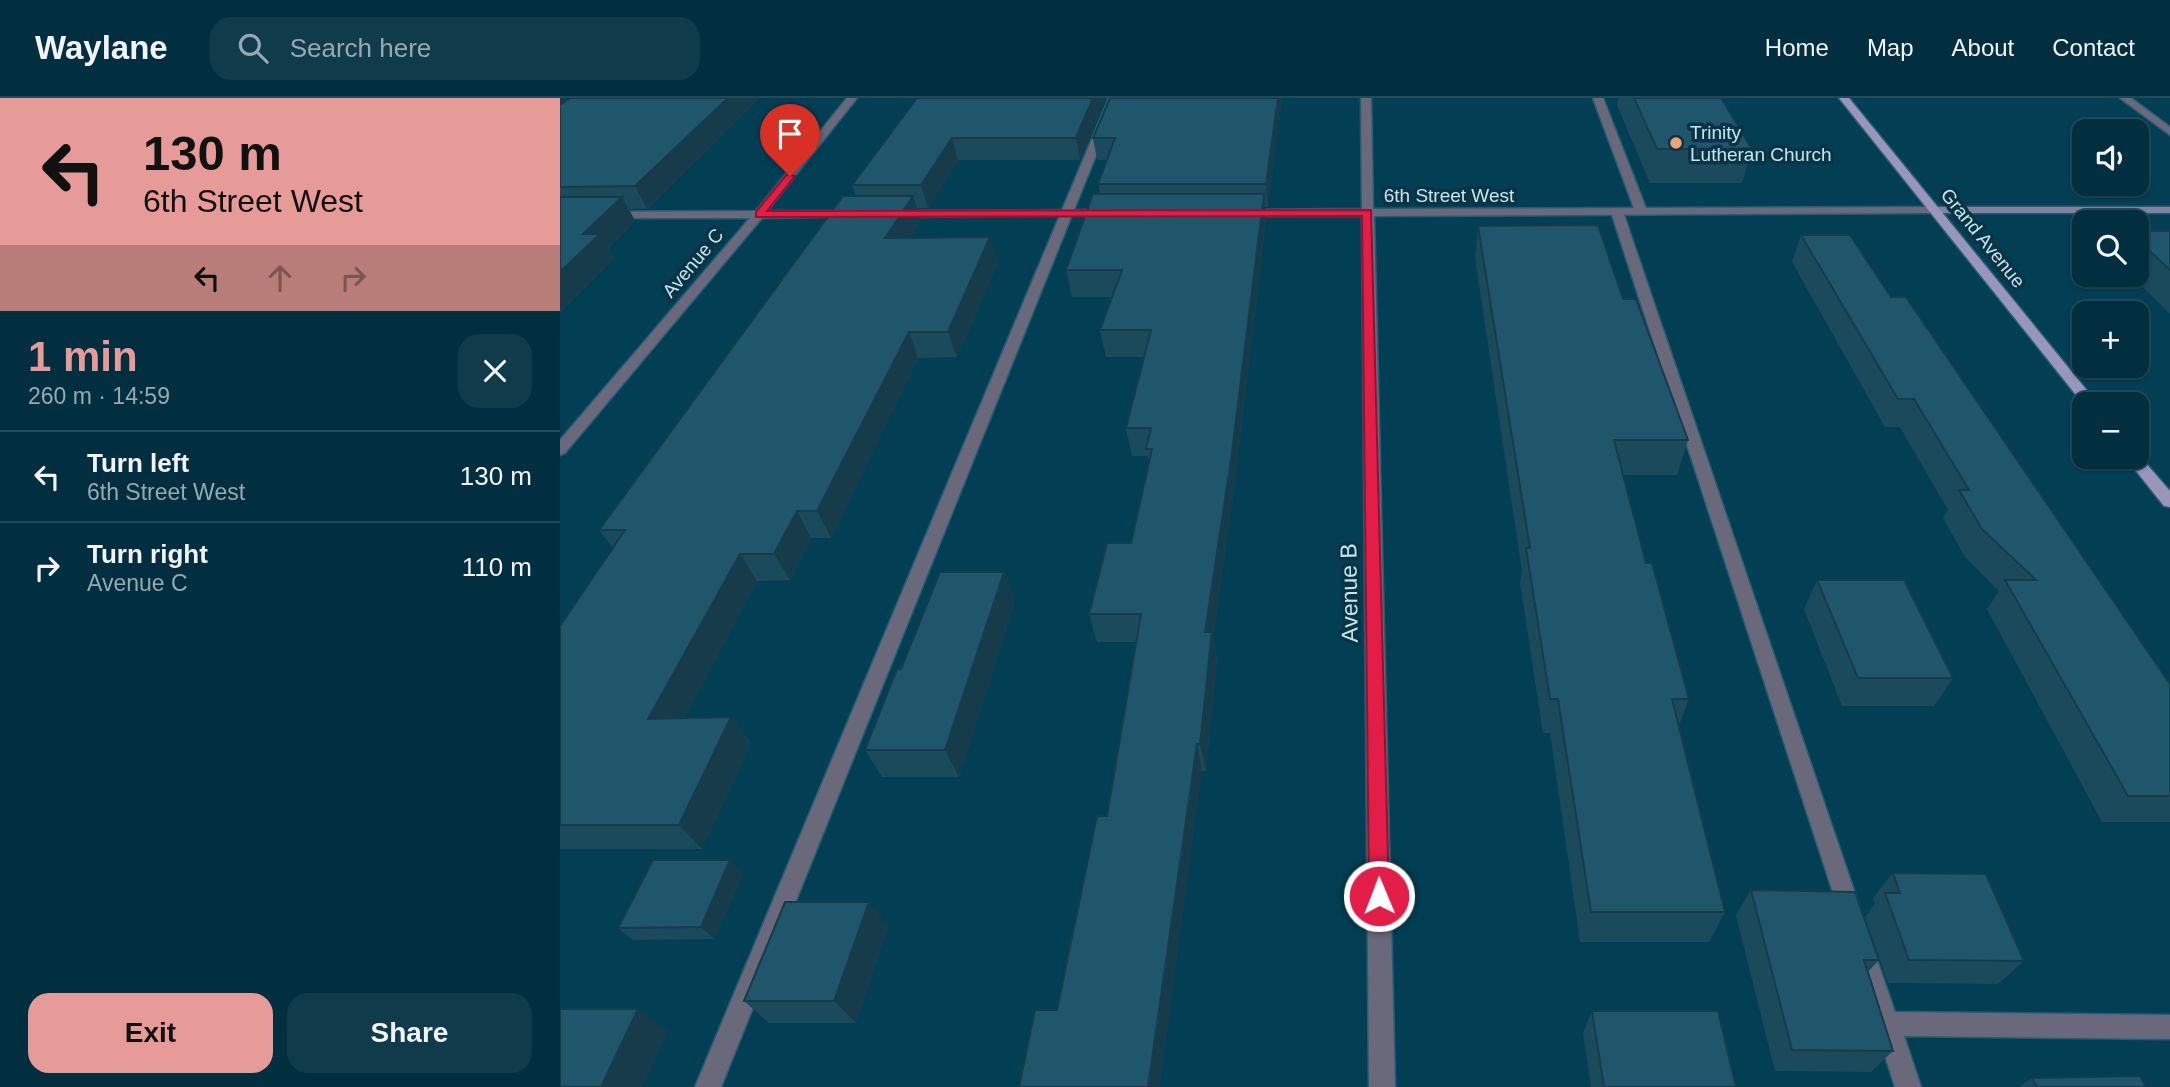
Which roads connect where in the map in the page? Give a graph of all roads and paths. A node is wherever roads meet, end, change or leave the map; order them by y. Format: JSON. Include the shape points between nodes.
{"nodes":[{"id":1,"x":852,"y":98,"type":"edge"},
{"id":2,"x":1114,"y":98,"type":"edge"},
{"id":3,"x":1366,"y":98,"type":"edge"},
{"id":4,"x":1598,"y":98,"type":"edge"},
{"id":5,"x":1843,"y":98,"type":"edge"},
{"id":6,"x":2125,"y":98,"type":"edge"},
{"id":7,"x":2170,"y":132,"type":"edge"},
{"id":8,"x":1934,"y":210,"type":"junction"},
{"id":9,"x":2170,"y":210,"type":"edge"},
{"id":10,"x":1641,"y":211,"type":"junction"},
{"id":11,"x":1367,"y":212,"type":"junction"},
{"id":12,"x":1617,"y":212,"type":"junction"},
{"id":13,"x":1121,"y":213,"type":"edge"},
{"id":14,"x":1230,"y":213,"type":"edge"},
{"id":15,"x":760,"y":214,"type":"junction"},
{"id":16,"x":871,"y":214,"type":"edge"},
{"id":17,"x":885,"y":214,"type":"edge"},
{"id":18,"x":1066,"y":214,"type":"junction"},
{"id":19,"x":560,"y":215,"type":"edge"},
{"id":20,"x":2081,"y":392,"type":"edge"},
{"id":21,"x":560,"y":450,"type":"edge"},
{"id":22,"x":2143,"y":469,"type":"edge"},
{"id":23,"x":2170,"y":502,"type":"edge"},
{"id":24,"x":1888,"y":1024,"type":"junction"},
{"id":25,"x":2170,"y":1027,"type":"edge"},
{"id":26,"x":708,"y":1087,"type":"edge"},
{"id":27,"x":1382,"y":1087,"type":"edge"},
{"id":28,"x":1908,"y":1087,"type":"edge"}],
"edges":[{"from":1,"to":15,"type":"street","name":"Avenue C"},
{"from":2,"to":18,"type":"street"},
{"from":3,"to":11,"type":"street","name":"Avenue B"},
{"from":4,"to":10,"type":"street"},
{"from":5,"to":8,"type":"main road","name":"Grand Avenue"},
{"from":6,"to":7,"type":"street"},
{"from":8,"to":9,"type":"street","name":"6th Street West"},
{"from":8,"to":10,"type":"street","name":"6th Street West"},
{"from":8,"to":20,"type":"main road","name":"Grand Avenue"},
{"from":10,"to":12,"type":"street","name":"6th Street West"},
{"from":11,"to":12,"type":"street","name":"6th Street West"},
{"from":11,"to":14,"type":"street","name":"6th Street West"},
{"from":11,"to":27,"type":"street","name":"Avenue B"},
{"from":12,"to":24,"type":"street"},
{"from":13,"to":18,"type":"street"},
{"from":15,"to":16,"type":"street"},
{"from":15,"to":19,"type":"street"},
{"from":15,"to":21,"type":"street","name":"Avenue C"},
{"from":17,"to":18,"type":"street"},
{"from":18,"to":26,"type":"street"},
{"from":22,"to":23,"type":"main road"},
{"from":24,"to":25,"type":"street"},
{"from":24,"to":28,"type":"street"}]}
